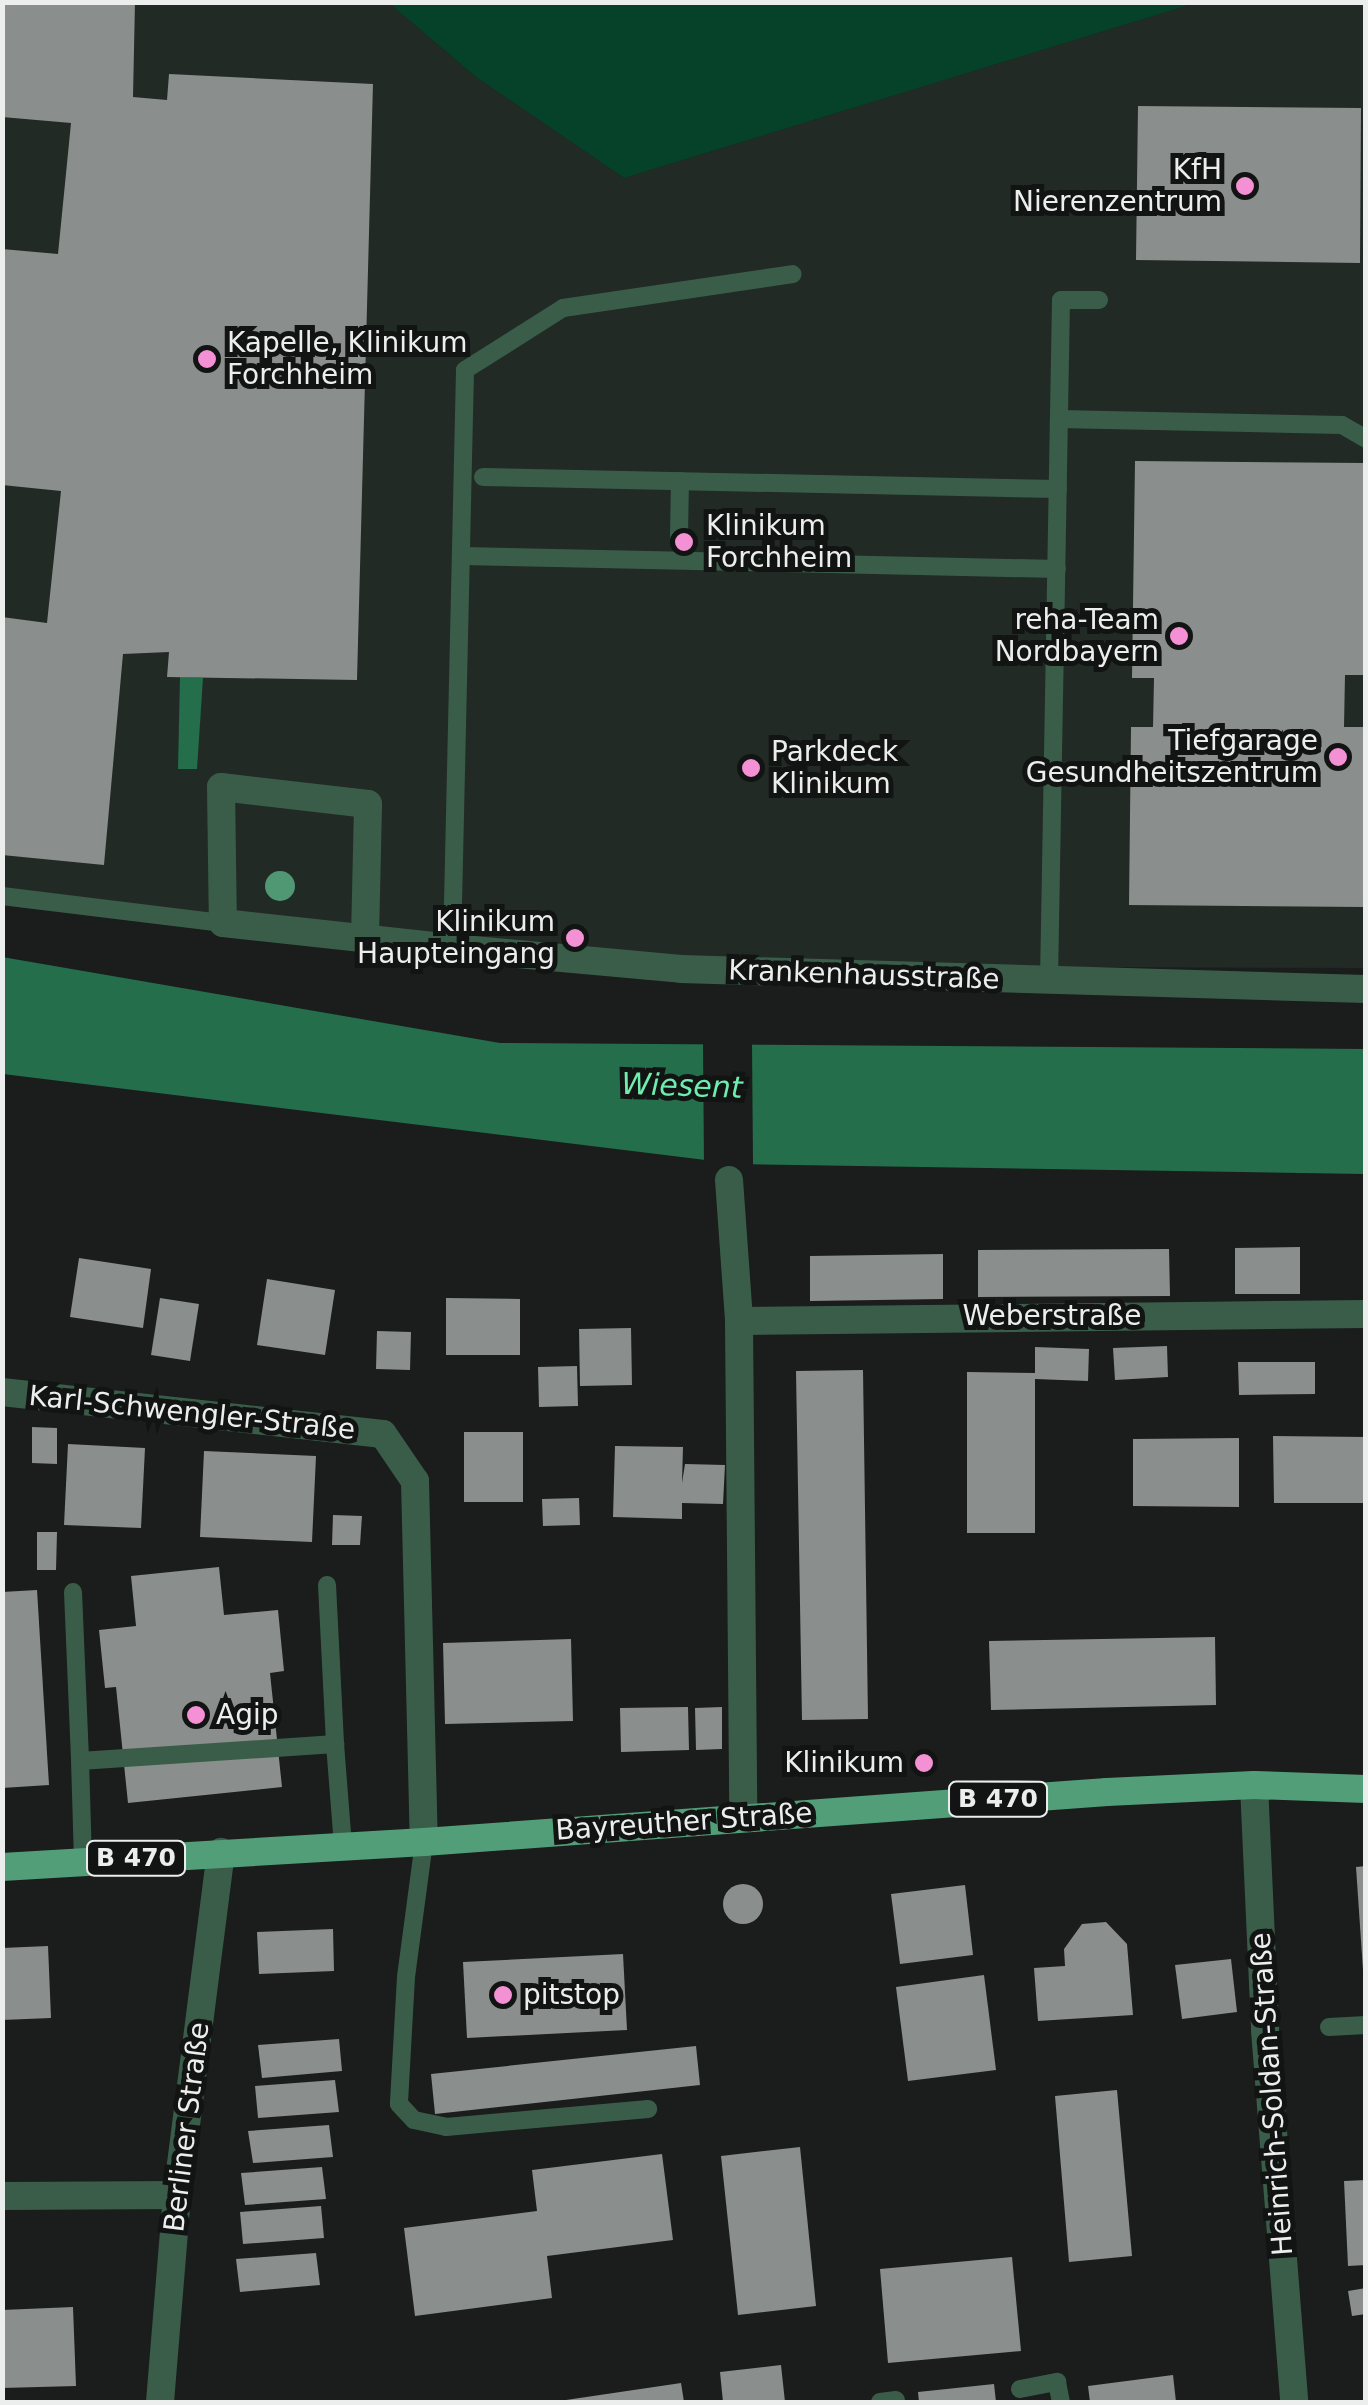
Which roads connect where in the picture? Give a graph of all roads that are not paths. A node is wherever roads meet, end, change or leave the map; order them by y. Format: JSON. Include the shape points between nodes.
{"nodes":[{"id":1,"x":793,"y":274,"type":"dead end"},
{"id":2,"x":1099,"y":300,"type":"dead end"},
{"id":3,"x":1059,"y":419,"type":"junction"},
{"id":4,"x":1366,"y":439,"type":"edge"},
{"id":5,"x":484,"y":477,"type":"dead end"},
{"id":6,"x":680,"y":481,"type":"junction"},
{"id":7,"x":1058,"y":489,"type":"junction"},
{"id":8,"x":679,"y":536,"type":"dead end"},
{"id":9,"x":460,"y":556,"type":"junction"},
{"id":10,"x":1057,"y":569,"type":"junction"},
{"id":11,"x":2,"y":896,"type":"edge"},
{"id":12,"x":223,"y":923,"type":"junction"},
{"id":13,"x":365,"y":938,"type":"junction"},
{"id":14,"x":452,"y":948,"type":"junction"},
{"id":15,"x":1049,"y":980,"type":"junction"},
{"id":16,"x":1366,"y":988,"type":"edge"},
{"id":17,"x":729,"y":1180,"type":"dead end"},
{"id":18,"x":1366,"y":1314,"type":"edge"},
{"id":19,"x":738,"y":1322,"type":"junction"},
{"id":20,"x":2,"y":1392,"type":"edge"},
{"id":21,"x":327,"y":1585,"type":"dead end"},
{"id":22,"x":73,"y":1592,"type":"dead end"},
{"id":23,"x":336,"y":1744,"type":"junction"},
{"id":24,"x":80,"y":1761,"type":"junction"},
{"id":25,"x":1254,"y":1785,"type":"junction"},
{"id":26,"x":1366,"y":1789,"type":"edge"},
{"id":27,"x":743,"y":1816,"type":"junction"},
{"id":28,"x":424,"y":1842,"type":"junction"},
{"id":29,"x":343,"y":1846,"type":"junction"},
{"id":30,"x":221,"y":1852,"type":"junction"},
{"id":31,"x":83,"y":1861,"type":"junction"},
{"id":32,"x":2,"y":1867,"type":"edge"},
{"id":33,"x":1366,"y":2025,"type":"edge"},
{"id":34,"x":1329,"y":2026,"type":"dead end"},
{"id":35,"x":648,"y":2109,"type":"dead end"},
{"id":36,"x":177,"y":2195,"type":"junction"},
{"id":37,"x":2,"y":2196,"type":"edge"},
{"id":38,"x":1020,"y":2389,"type":"dead end"},
{"id":39,"x":160,"y":2402,"type":"edge"},
{"id":40,"x":1062,"y":2402,"type":"edge"},
{"id":41,"x":1294,"y":2402,"type":"edge"}],
"edges":[{"from":1,"to":9,"type":"lane","via":[[562,308],[465,370]]},
{"from":2,"to":3,"type":"lane","via":[[1061,300]]},
{"from":3,"to":4,"type":"lane","via":[[1342,425]]},
{"from":3,"to":7,"type":"lane"},
{"from":5,"to":6,"type":"lane"},
{"from":6,"to":7,"type":"lane"},
{"from":6,"to":8,"type":"lane"},
{"from":7,"to":10,"type":"lane"},
{"from":9,"to":10,"type":"lane"},
{"from":9,"to":14,"type":"lane"},
{"from":10,"to":15,"type":"lane"},
{"from":11,"to":12,"type":"lane"},
{"from":12,"to":13,"type":"street","name":"Krankenhausstraße"},
{"from":12,"to":13,"type":"street","via":[[221,787],[368,804]]},
{"from":13,"to":14,"type":"street","name":"Krankenhausstraße"},
{"from":14,"to":15,"type":"street","name":"Krankenhausstraße","via":[[681,969]]},
{"from":15,"to":16,"type":"street","name":"Krankenhausstraße"},
{"from":17,"to":19,"type":"street"},
{"from":18,"to":19,"type":"street","name":"Weberstraße"},
{"from":19,"to":27,"type":"street"},
{"from":20,"to":28,"type":"street","name":"Karl-Schwengler-Straße","via":[[383,1434],[415,1481]]},
{"from":21,"to":23,"type":"lane"},
{"from":22,"to":24,"type":"lane"},
{"from":23,"to":24,"type":"lane"},
{"from":23,"to":29,"type":"lane"},
{"from":24,"to":31,"type":"lane"},
{"from":25,"to":26,"type":"main road","name":"Bayreuther Straße","number":"B 470"},
{"from":25,"to":27,"type":"main road","name":"Bayreuther Straße","number":"B 470"},
{"from":25,"to":41,"type":"street","name":"Heinrich-Soldan-Straße"},
{"from":27,"to":28,"type":"main road","name":"Bayreuther Straße","number":"B 470"},
{"from":28,"to":29,"type":"main road","name":"Bayreuther Straße","number":"B 470"},
{"from":28,"to":35,"type":"lane","via":[[406,1977],[399,2104],[414,2120],[446,2128]]},
{"from":29,"to":30,"type":"main road","name":"Bayreuther Straße","number":"B 470"},
{"from":30,"to":31,"type":"main road","name":"Bayreuther Straße","number":"B 470"},
{"from":30,"to":36,"type":"street","name":"Berliner Straße"},
{"from":31,"to":32,"type":"main road","name":"Bayreuther Straße","number":"B 470"},
{"from":33,"to":34,"type":"lane"},
{"from":36,"to":37,"type":"street"},
{"from":36,"to":39,"type":"street","name":"Berliner Straße"},
{"from":38,"to":40,"type":"lane","via":[[1058,2382]]}]}
